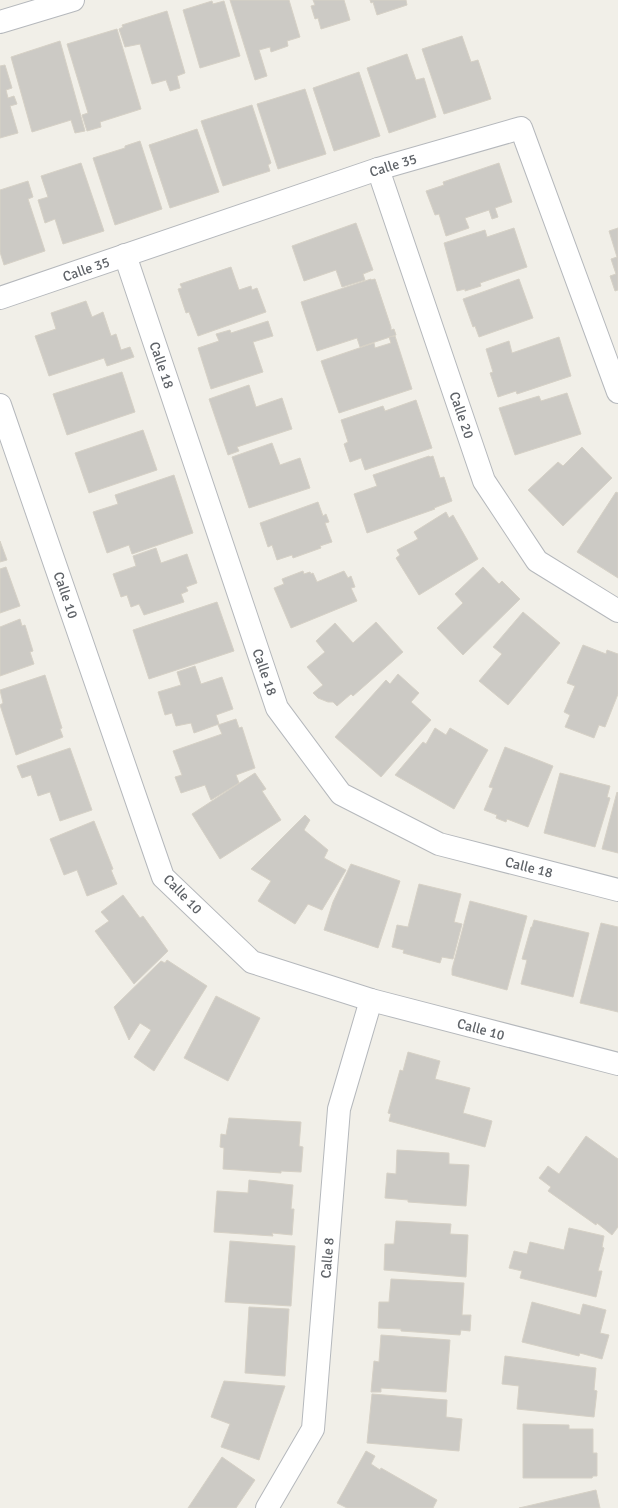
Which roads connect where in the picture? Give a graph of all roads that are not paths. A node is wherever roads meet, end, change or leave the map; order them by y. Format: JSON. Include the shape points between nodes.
{"nodes":[{"id":1,"x":73,"y":0,"type":"edge"},
{"id":2,"x":0,"y":22,"type":"edge"},
{"id":3,"x":378,"y":169,"type":"junction"},
{"id":4,"x":125,"y":255,"type":"junction"},
{"id":5,"x":0,"y":298,"type":"edge"},
{"id":6,"x":618,"y":392,"type":"edge"},
{"id":7,"x":0,"y":405,"type":"edge"},
{"id":8,"x":618,"y":611,"type":"edge"},
{"id":9,"x":618,"y":890,"type":"edge"},
{"id":10,"x":372,"y":1000,"type":"junction"},
{"id":11,"x":618,"y":1064,"type":"edge"},
{"id":12,"x":267,"y":1508,"type":"edge"}],
"edges":[{"from":1,"to":2,"type":"street"},
{"from":3,"to":4,"type":"street","name":"Calle 35"},
{"from":3,"to":6,"type":"street","name":"Calle 35","via":[[521,128]]},
{"from":3,"to":8,"type":"street","name":"Calle 20","via":[[484,480],[537,561]]},
{"from":4,"to":5,"type":"street","name":"Calle 35"},
{"from":4,"to":9,"type":"street","name":"Calle 18","via":[[277,708],[341,794],[439,844]]},
{"from":7,"to":10,"type":"street","name":"Calle 10","via":[[163,876],[252,962]]},
{"from":10,"to":11,"type":"street","name":"Calle 10"},
{"from":10,"to":12,"type":"street","name":"Calle 8","via":[[339,1109],[313,1429]]}]}
